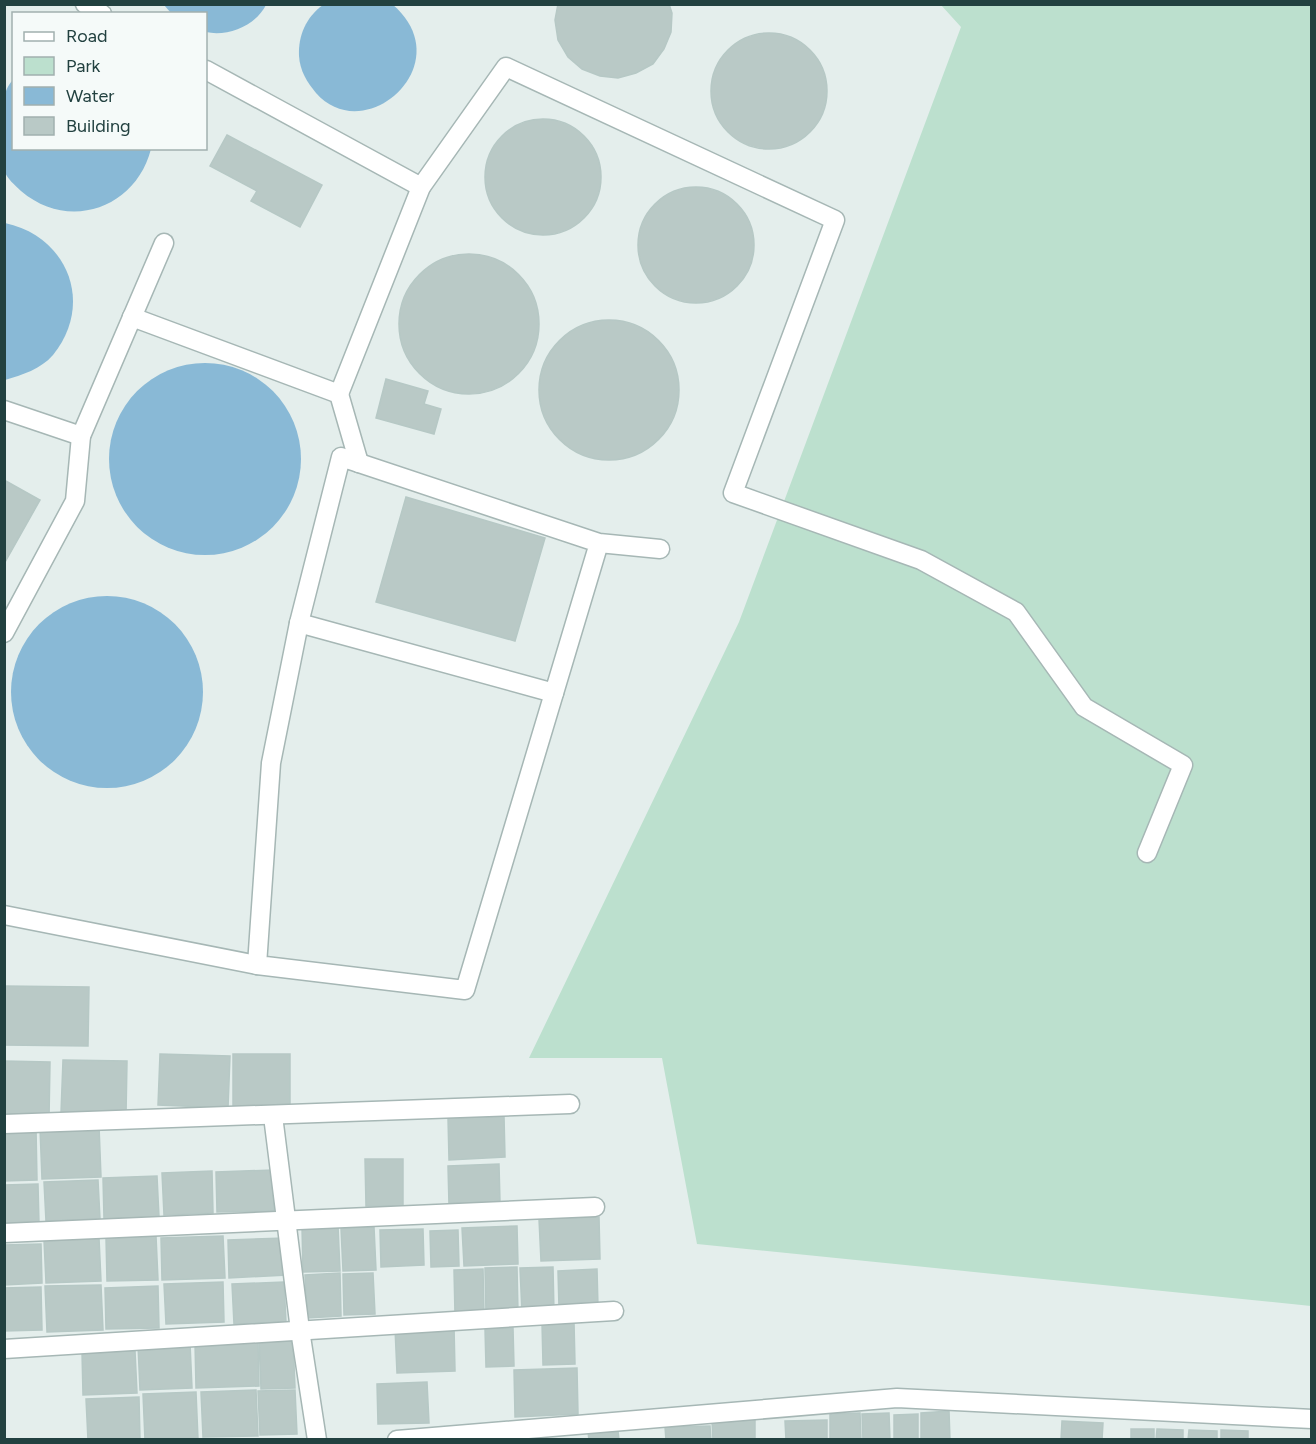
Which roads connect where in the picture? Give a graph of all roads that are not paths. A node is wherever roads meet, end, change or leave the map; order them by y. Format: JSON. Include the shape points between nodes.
{"nodes":[{"id":1,"x":85,"y":4,"type":"edge"},
{"id":2,"x":99,"y":12,"type":"edge"},
{"id":3,"x":207,"y":71,"type":"edge"},
{"id":4,"x":421,"y":187,"type":"junction"},
{"id":5,"x":164,"y":243,"type":"dead end"},
{"id":6,"x":132,"y":317,"type":"junction"},
{"id":7,"x":339,"y":394,"type":"junction"},
{"id":8,"x":4,"y":410,"type":"edge"},
{"id":9,"x":81,"y":436,"type":"junction"},
{"id":10,"x":359,"y":463,"type":"junction"},
{"id":11,"x":598,"y":543,"type":"junction"},
{"id":12,"x":660,"y":549,"type":"dead end"},
{"id":13,"x":298,"y":623,"type":"junction"},
{"id":14,"x":4,"y":633,"type":"edge"},
{"id":15,"x":554,"y":693,"type":"junction"},
{"id":16,"x":1147,"y":854,"type":"dead end"},
{"id":17,"x":4,"y":915,"type":"edge"},
{"id":18,"x":257,"y":965,"type":"junction"},
{"id":19,"x":570,"y":1104,"type":"dead end"},
{"id":20,"x":273,"y":1116,"type":"junction"},
{"id":21,"x":4,"y":1124,"type":"edge"},
{"id":22,"x":595,"y":1207,"type":"dead end"},
{"id":23,"x":288,"y":1221,"type":"junction"},
{"id":24,"x":4,"y":1233,"type":"edge"},
{"id":25,"x":614,"y":1311,"type":"dead end"},
{"id":26,"x":300,"y":1330,"type":"junction"},
{"id":27,"x":4,"y":1349,"type":"edge"},
{"id":28,"x":1311,"y":1419,"type":"edge"},
{"id":29,"x":317,"y":1440,"type":"edge"},
{"id":30,"x":397,"y":1440,"type":"edge"}],
"edges":[{"from":1,"to":2,"type":"street"},
{"from":3,"to":4,"type":"street"},
{"from":4,"to":7,"type":"street"},
{"from":4,"to":16,"type":"street","via":[[506,67],[835,220],[733,493],[921,560],[1016,612],[1084,707],[1184,765]]},
{"from":5,"to":6,"type":"street"},
{"from":6,"to":7,"type":"street"},
{"from":6,"to":9,"type":"street"},
{"from":7,"to":10,"type":"street"},
{"from":8,"to":9,"type":"street"},
{"from":9,"to":14,"type":"street","via":[[75,501]]},
{"from":10,"to":11,"type":"street"},
{"from":10,"to":13,"type":"street","via":[[341,457]]},
{"from":11,"to":12,"type":"street"},
{"from":11,"to":15,"type":"street"},
{"from":13,"to":15,"type":"street"},
{"from":13,"to":18,"type":"street","via":[[271,763]]},
{"from":15,"to":18,"type":"street","via":[[465,990]]},
{"from":17,"to":18,"type":"street"},
{"from":19,"to":20,"type":"street"},
{"from":20,"to":21,"type":"street"},
{"from":20,"to":23,"type":"street"},
{"from":22,"to":23,"type":"street"},
{"from":23,"to":24,"type":"street"},
{"from":23,"to":26,"type":"street"},
{"from":25,"to":26,"type":"street"},
{"from":26,"to":27,"type":"street"},
{"from":26,"to":29,"type":"street"},
{"from":28,"to":30,"type":"street","via":[[897,1398]]}]}
